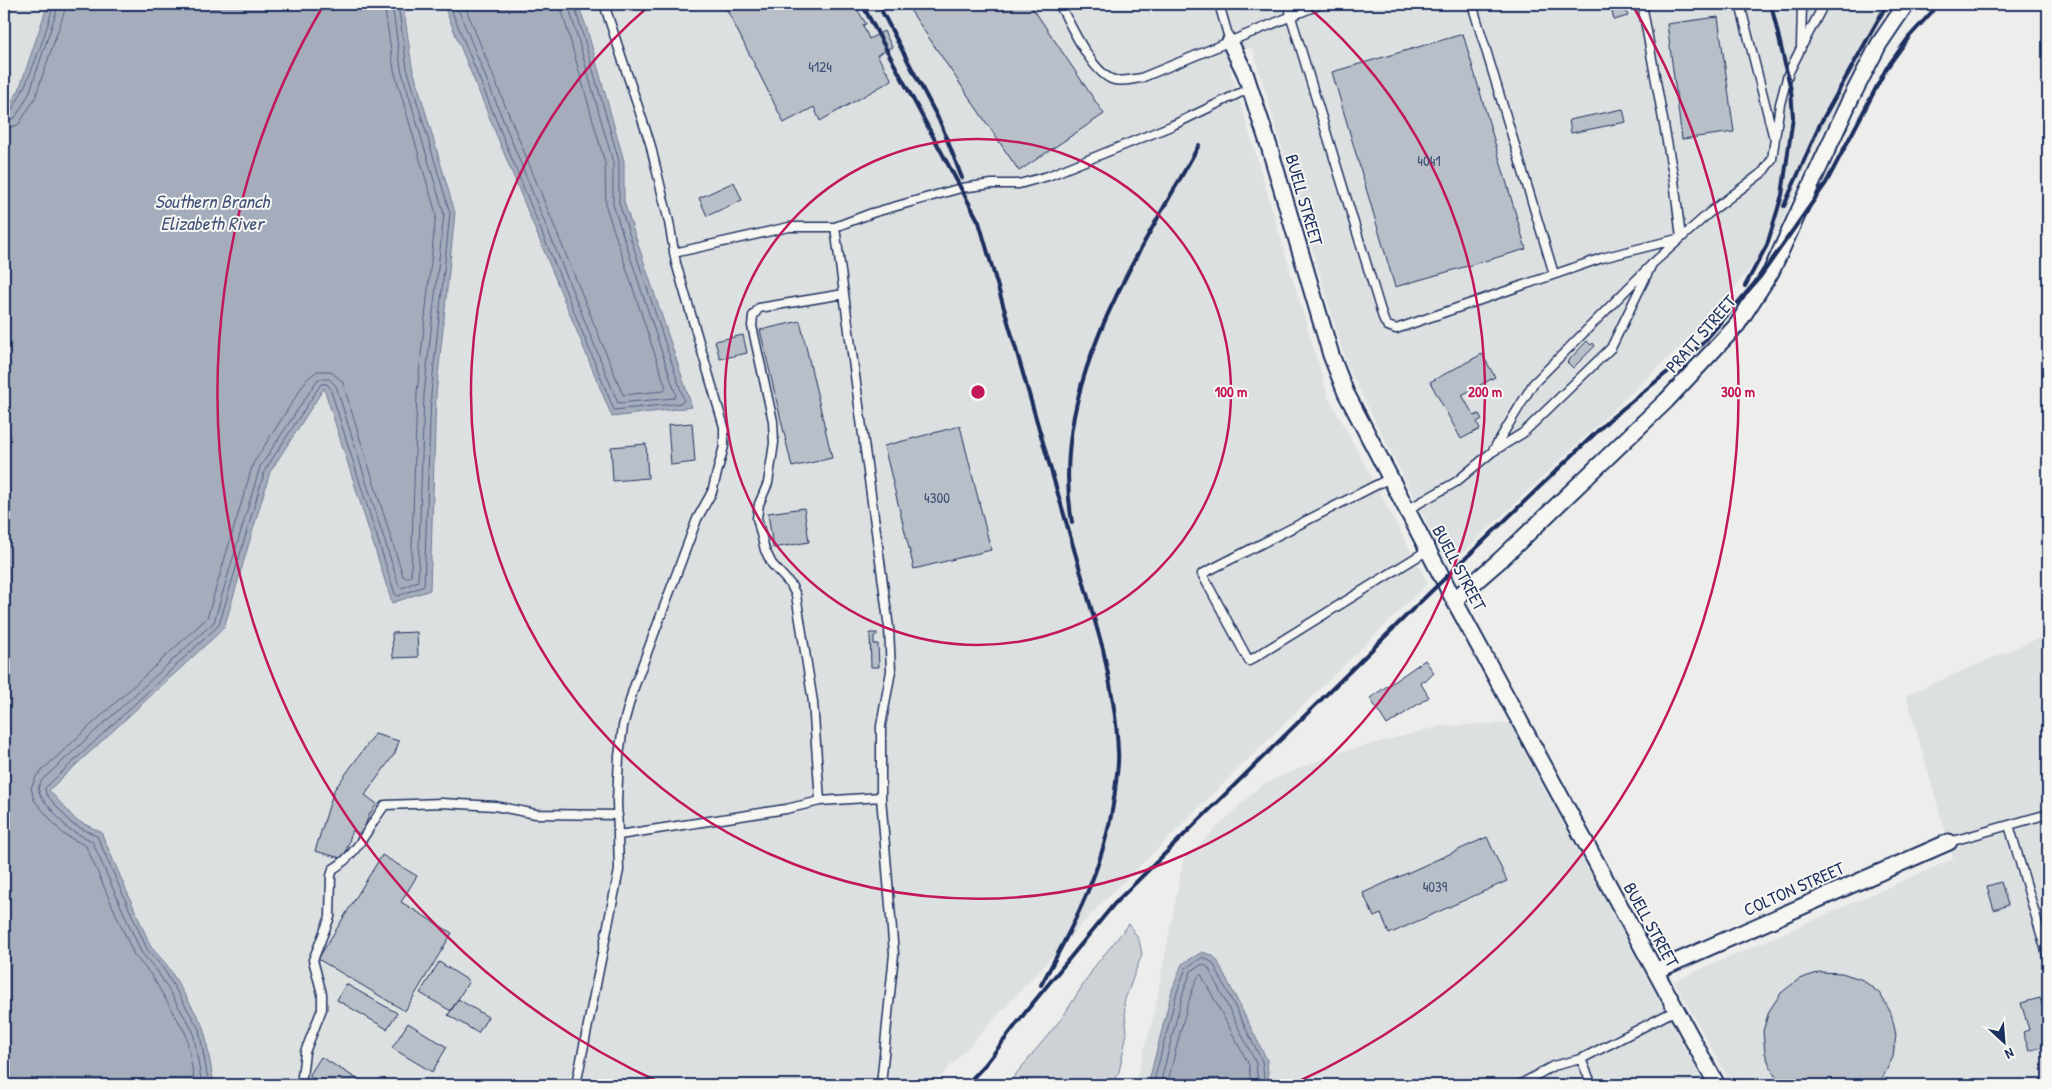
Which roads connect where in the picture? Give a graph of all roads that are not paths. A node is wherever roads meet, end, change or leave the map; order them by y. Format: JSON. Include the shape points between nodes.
{"nodes":[{"id":1,"x":604,"y":4,"type":"edge"},
{"id":2,"x":1059,"y":4,"type":"edge"},
{"id":3,"x":1219,"y":4,"type":"edge"},
{"id":4,"x":1289,"y":4,"type":"edge"},
{"id":5,"x":1321,"y":4,"type":"edge"},
{"id":6,"x":1472,"y":4,"type":"edge"},
{"id":7,"x":1642,"y":4,"type":"edge"},
{"id":8,"x":1740,"y":4,"type":"edge"},
{"id":9,"x":1802,"y":4,"type":"edge"},
{"id":10,"x":1824,"y":4,"type":"edge"},
{"id":11,"x":1906,"y":4,"type":"edge"},
{"id":12,"x":1291,"y":16,"type":"junction"},
{"id":13,"x":1230,"y":42,"type":"junction"},
{"id":14,"x":1801,"y":48,"type":"junction"},
{"id":15,"x":1250,"y":88,"type":"junction"},
{"id":16,"x":1775,"y":141,"type":"junction"},
{"id":17,"x":835,"y":227,"type":"junction"},
{"id":18,"x":1681,"y":238,"type":"junction"},
{"id":19,"x":674,"y":252,"type":"junction"},
{"id":20,"x":1652,"y":264,"type":"junction"},
{"id":21,"x":1554,"y":274,"type":"junction"},
{"id":22,"x":844,"y":294,"type":"junction"},
{"id":23,"x":1492,"y":452,"type":"junction"},
{"id":24,"x":1390,"y":478,"type":"junction"},
{"id":25,"x":1407,"y":510,"type":"junction"},
{"id":26,"x":1428,"y":550,"type":"junction"},
{"id":27,"x":1454,"y":600,"type":"junction"},
{"id":28,"x":881,"y":797,"type":"junction"},
{"id":29,"x":820,"y":801,"type":"junction"},
{"id":30,"x":2048,"y":814,"type":"edge"},
{"id":31,"x":618,"y":815,"type":"junction"},
{"id":32,"x":2009,"y":825,"type":"junction"},
{"id":33,"x":619,"y":835,"type":"junction"},
{"id":34,"x":1948,"y":842,"type":"joint"},
{"id":35,"x":2048,"y":958,"type":"edge"},
{"id":36,"x":1655,"y":971,"type":"junction"},
{"id":37,"x":1676,"y":1010,"type":"junction"},
{"id":38,"x":1581,"y":1059,"type":"junction"},
{"id":39,"x":301,"y":1085,"type":"edge"},
{"id":40,"x":576,"y":1085,"type":"edge"},
{"id":41,"x":881,"y":1085,"type":"edge"},
{"id":42,"x":1519,"y":1085,"type":"edge"},
{"id":43,"x":1592,"y":1085,"type":"edge"},
{"id":44,"x":1717,"y":1085,"type":"edge"}],
"edges":[{"from":1,"to":19,"type":"lane","via":[[650,143]]},
{"from":2,"to":13,"type":"lane","via":[[1092,62],[1103,75],[1116,81],[1141,78]]},
{"from":3,"to":13,"type":"lane"},
{"from":4,"to":12,"type":"lane"},
{"from":5,"to":12,"type":"lane"},
{"from":6,"to":21,"type":"lane"},
{"from":7,"to":18,"type":"lane","via":[[1674,180]]},
{"from":8,"to":16,"type":"lane"},
{"from":9,"to":14,"type":"lane"},
{"from":10,"to":14,"type":"lane"},
{"from":11,"to":27,"type":"street","name":"PRATT STREET","via":[[1879,44],[1850,100],[1771,272],[1737,325],[1666,401]]},
{"from":12,"to":13,"type":"lane"},
{"from":12,"to":21,"type":"lane","via":[[1388,326],[1396,329]]},
{"from":13,"to":15,"type":"street","name":"BUELL STREET"},
{"from":14,"to":16,"type":"lane","via":[[1788,74]]},
{"from":15,"to":17,"type":"lane","via":[[1171,126],[1048,176],[1018,184],[961,188]]},
{"from":15,"to":24,"type":"street","name":"BUELL STREET","via":[[1330,355]]},
{"from":16,"to":18,"type":"lane","via":[[1772,159],[1762,172]]},
{"from":17,"to":19,"type":"lane","via":[[789,227]]},
{"from":17,"to":22,"type":"lane"},
{"from":18,"to":20,"type":"lane"},
{"from":18,"to":21,"type":"lane","via":[[1640,247]]},
{"from":19,"to":31,"type":"lane","via":[[724,427],[724,446],[712,492],[697,519],[633,690],[619,756]]},
{"from":20,"to":23,"type":"lane","via":[[1533,384]]},
{"from":20,"to":23,"type":"lane","via":[[1611,348],[1523,433]]},
{"from":22,"to":28,"type":"lane","via":[[889,628],[891,671],[882,726]]},
{"from":22,"to":29,"type":"lane","via":[[759,308],[753,316],[752,326],[773,421],[774,443],[768,483],[757,518],[772,564],[796,595],[813,702]]},
{"from":23,"to":25,"type":"lane","via":[[1456,482]]},
{"from":24,"to":25,"type":"street","name":"BUELL STREET"},
{"from":24,"to":26,"type":"lane","via":[[1202,574],[1249,661]]},
{"from":25,"to":26,"type":"street","name":"BUELL STREET"},
{"from":26,"to":27,"type":"street","name":"BUELL STREET"},
{"from":27,"to":36,"type":"street","name":"BUELL STREET"},
{"from":28,"to":29,"type":"lane"},
{"from":28,"to":41,"type":"lane","via":[[894,954]]},
{"from":29,"to":33,"type":"lane"},
{"from":30,"to":32,"type":"lane"},
{"from":31,"to":33,"type":"lane"},
{"from":31,"to":39,"type":"lane","via":[[536,814],[495,806],[384,805],[364,840],[333,869],[330,918],[313,960],[322,994],[322,1008],[305,1052]]},
{"from":32,"to":34,"type":"lane"},
{"from":32,"to":35,"type":"lane"},
{"from":33,"to":40,"type":"lane","via":[[615,896]]},
{"from":34,"to":36,"type":"street","name":"COLTON STREET"},
{"from":36,"to":37,"type":"street","name":"BUELL STREET"},
{"from":37,"to":38,"type":"lane"},
{"from":37,"to":44,"type":"street","name":"BUELL STREET"},
{"from":38,"to":42,"type":"lane","via":[[1553,1066]]},
{"from":38,"to":43,"type":"lane"}]}
